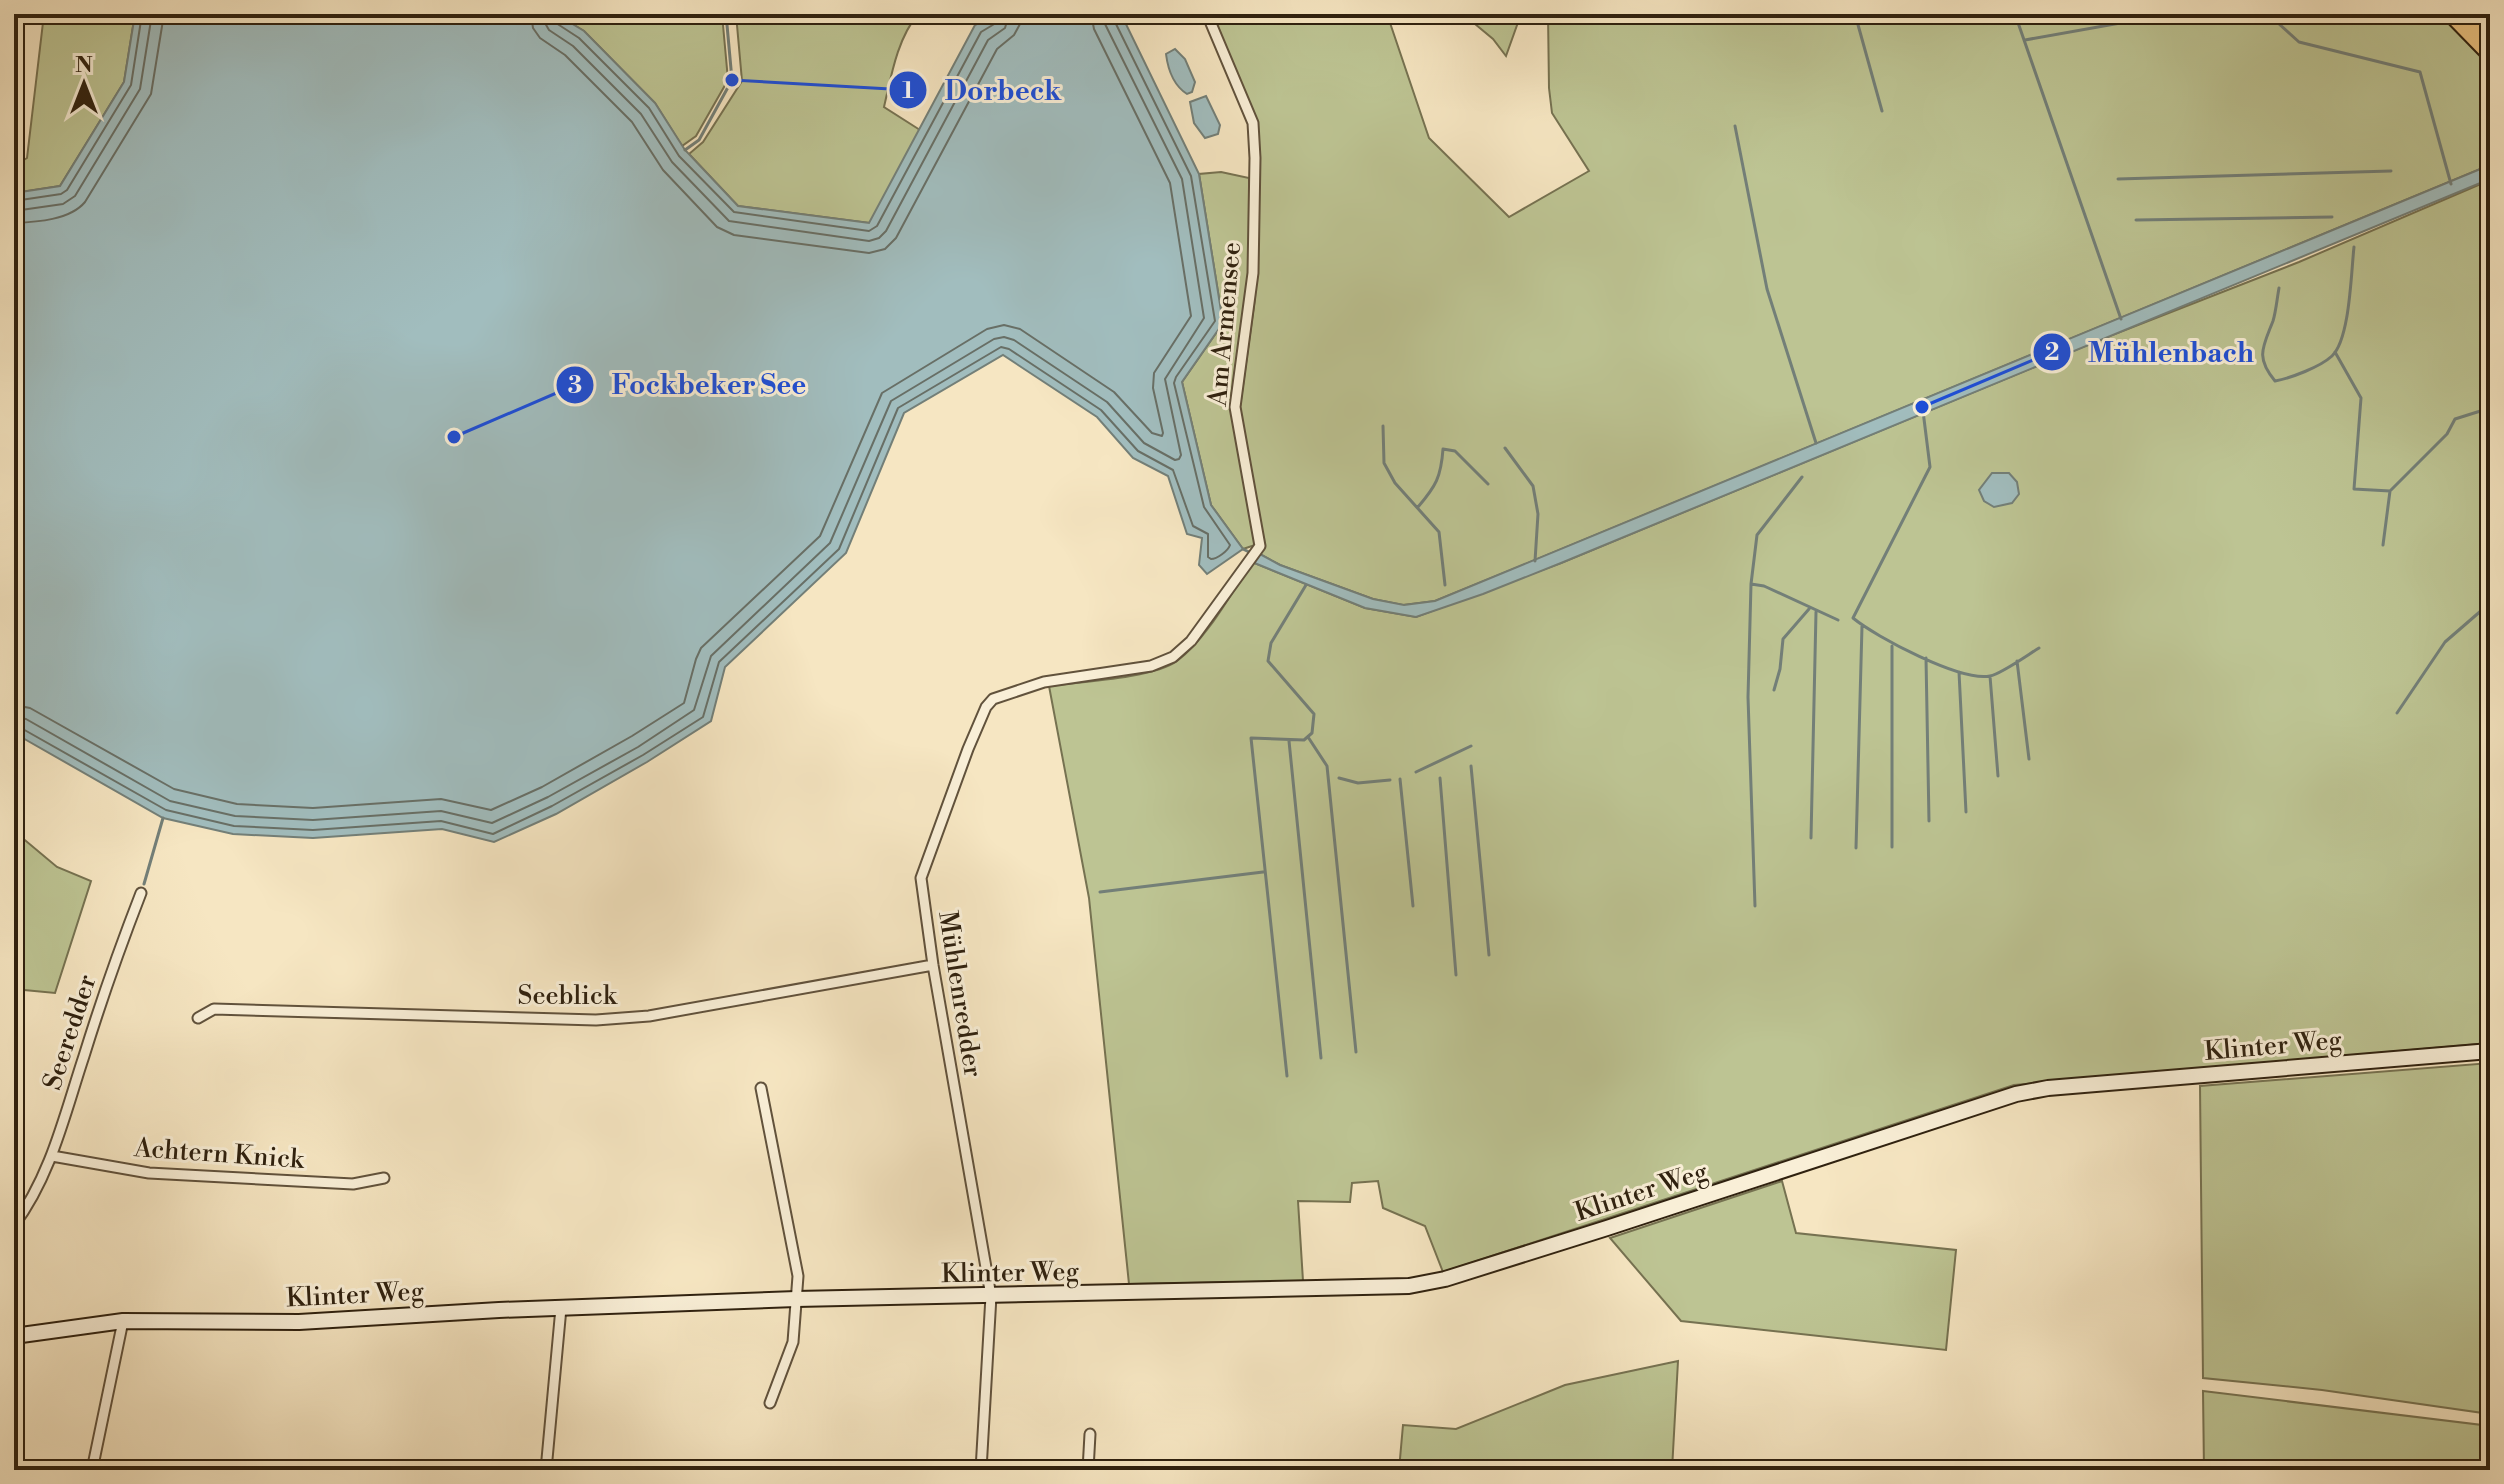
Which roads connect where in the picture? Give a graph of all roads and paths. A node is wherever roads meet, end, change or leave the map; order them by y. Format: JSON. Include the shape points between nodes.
{"nodes":[{"id":1,"x":1207,"y":14,"type":"edge"},
{"id":2,"x":2453,"y":14,"type":"edge"},
{"id":3,"x":2471,"y":14,"type":"edge"},
{"id":4,"x":2490,"y":34,"type":"edge"},
{"id":5,"x":2490,"y":52,"type":"edge"},
{"id":6,"x":986,"y":707,"type":"joint"},
{"id":7,"x":141,"y":893,"type":"dead end"},
{"id":8,"x":933,"y":965,"type":"junction"},
{"id":9,"x":198,"y":1018,"type":"dead end"},
{"id":10,"x":2490,"y":1051,"type":"edge"},
{"id":11,"x":761,"y":1088,"type":"dead end"},
{"id":12,"x":52,"y":1156,"type":"junction"},
{"id":13,"x":384,"y":1178,"type":"dead end"},
{"id":14,"x":18,"y":1214,"type":"edge"},
{"id":15,"x":14,"y":1225,"type":"edge"},
{"id":16,"x":991,"y":1296,"type":"junction"},
{"id":17,"x":796,"y":1299,"type":"junction"},
{"id":18,"x":561,"y":1308,"type":"junction"},
{"id":19,"x":123,"y":1321,"type":"junction"},
{"id":20,"x":14,"y":1336,"type":"edge"},
{"id":21,"x":770,"y":1403,"type":"dead end"},
{"id":22,"x":1090,"y":1434,"type":"dead end"},
{"id":23,"x":92,"y":1470,"type":"edge"},
{"id":24,"x":546,"y":1470,"type":"edge"},
{"id":25,"x":981,"y":1470,"type":"edge"},
{"id":26,"x":1088,"y":1470,"type":"edge"}],
"edges":[{"from":1,"to":6,"type":"street","name":"Am Armensee","via":[[1253,123],[1253,273],[1235,407],[1260,546],[1191,641],[1173,657],[1151,666],[1044,682],[1004,694]]},
{"from":2,"to":5,"type":"highway"},
{"from":3,"to":4,"type":"highway"},
{"from":6,"to":8,"type":"street","name":"Mühlenredder","via":[[921,878]]},
{"from":7,"to":12,"type":"street","name":"Seeredder"},
{"from":8,"to":9,"type":"street","name":"Seeblick","via":[[649,1016],[596,1020],[214,1009]]},
{"from":8,"to":16,"type":"street","name":"Mühlenredder"},
{"from":10,"to":16,"type":"street","name":"Klinter Weg","via":[[2016,1094],[1594,1232],[1409,1286]]},
{"from":11,"to":17,"type":"street","via":[[798,1276]]},
{"from":12,"to":13,"type":"street","name":"Achtern Knick","via":[[149,1173],[353,1184]]},
{"from":12,"to":14,"type":"street","name":"Seeredder"},
{"from":14,"to":15,"type":"street","name":"Seeredder"},
{"from":16,"to":17,"type":"street","name":"Klinter Weg"},
{"from":16,"to":25,"type":"street","name":"Mühlenredder"},
{"from":17,"to":18,"type":"street","name":"Klinter Weg"},
{"from":17,"to":21,"type":"street","via":[[793,1342]]},
{"from":18,"to":19,"type":"street","name":"Klinter Weg","via":[[299,1322]]},
{"from":18,"to":24,"type":"street"},
{"from":19,"to":20,"type":"street","name":"Klinter Weg"},
{"from":19,"to":23,"type":"street"},
{"from":22,"to":26,"type":"street"}]}
